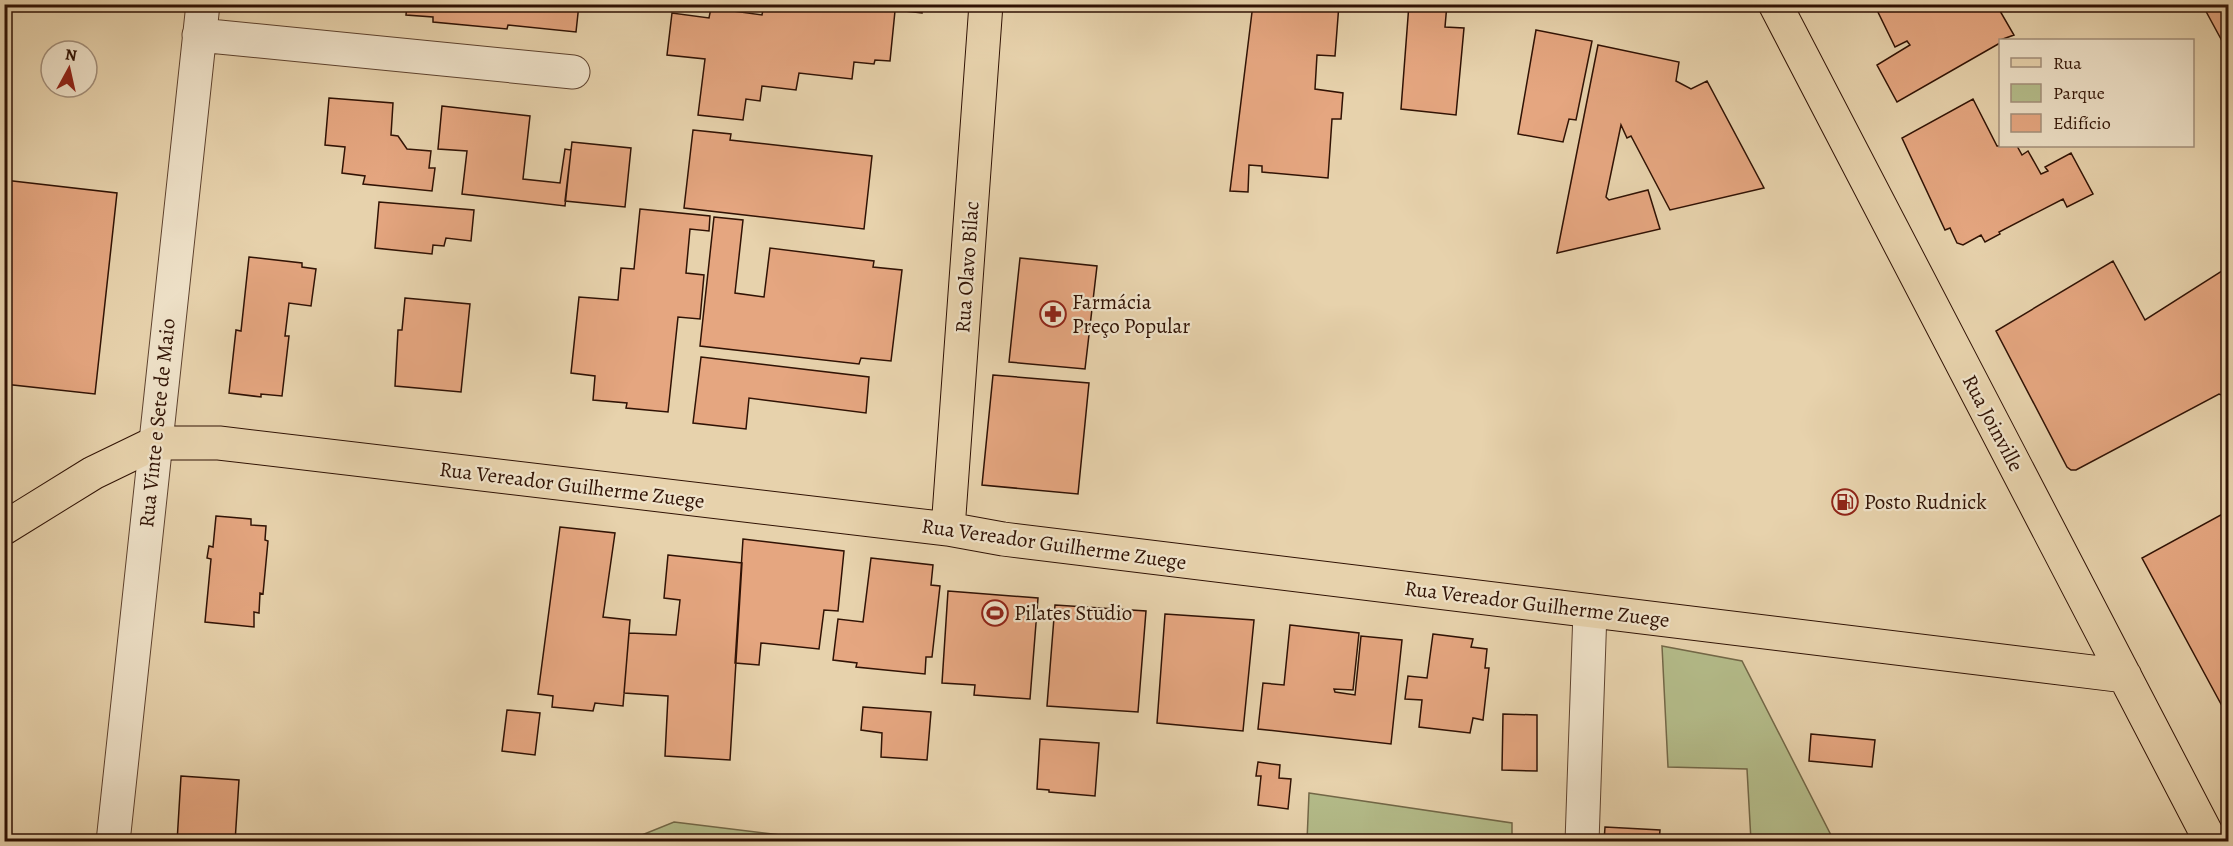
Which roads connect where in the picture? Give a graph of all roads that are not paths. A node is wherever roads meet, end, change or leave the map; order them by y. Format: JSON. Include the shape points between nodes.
{"nodes":[{"id":1,"x":986,"y":4,"type":"edge"},
{"id":2,"x":1775,"y":4,"type":"edge"},
{"id":3,"x":201,"y":20,"type":"edge"},
{"id":4,"x":573,"y":72,"type":"dead end"},
{"id":5,"x":155,"y":442,"type":"junction"},
{"id":6,"x":4,"y":528,"type":"edge"},
{"id":7,"x":948,"y":529,"type":"junction"},
{"id":8,"x":1590,"y":610,"type":"junction"},
{"id":9,"x":2125,"y":676,"type":"junction"},
{"id":10,"x":113,"y":842,"type":"edge"},
{"id":11,"x":1582,"y":842,"type":"edge"},
{"id":12,"x":2211,"y":842,"type":"edge"}],
"edges":[{"from":1,"to":7,"type":"main road","name":"Rua Olavo Bilac"},
{"from":2,"to":9,"type":"main road","name":"Rua Joinville"},
{"from":3,"to":4,"type":"street"},
{"from":3,"to":5,"type":"street","name":"Rua Vinte e Sete de Maio"},
{"from":5,"to":6,"type":"main road","name":"Rua Vereador Guilherme Zuege","via":[[93,473]]},
{"from":5,"to":7,"type":"main road","name":"Rua Vereador Guilherme Zuege","via":[[219,443]]},
{"from":5,"to":10,"type":"street","name":"Rua Vinte e Sete de Maio"},
{"from":7,"to":8,"type":"main road","name":"Rua Vereador Guilherme Zuege"},
{"from":8,"to":9,"type":"main road","name":"Rua Vereador Guilherme Zuege"},
{"from":8,"to":11,"type":"street"},
{"from":9,"to":12,"type":"main road","name":"Rua Joinville"}]}
